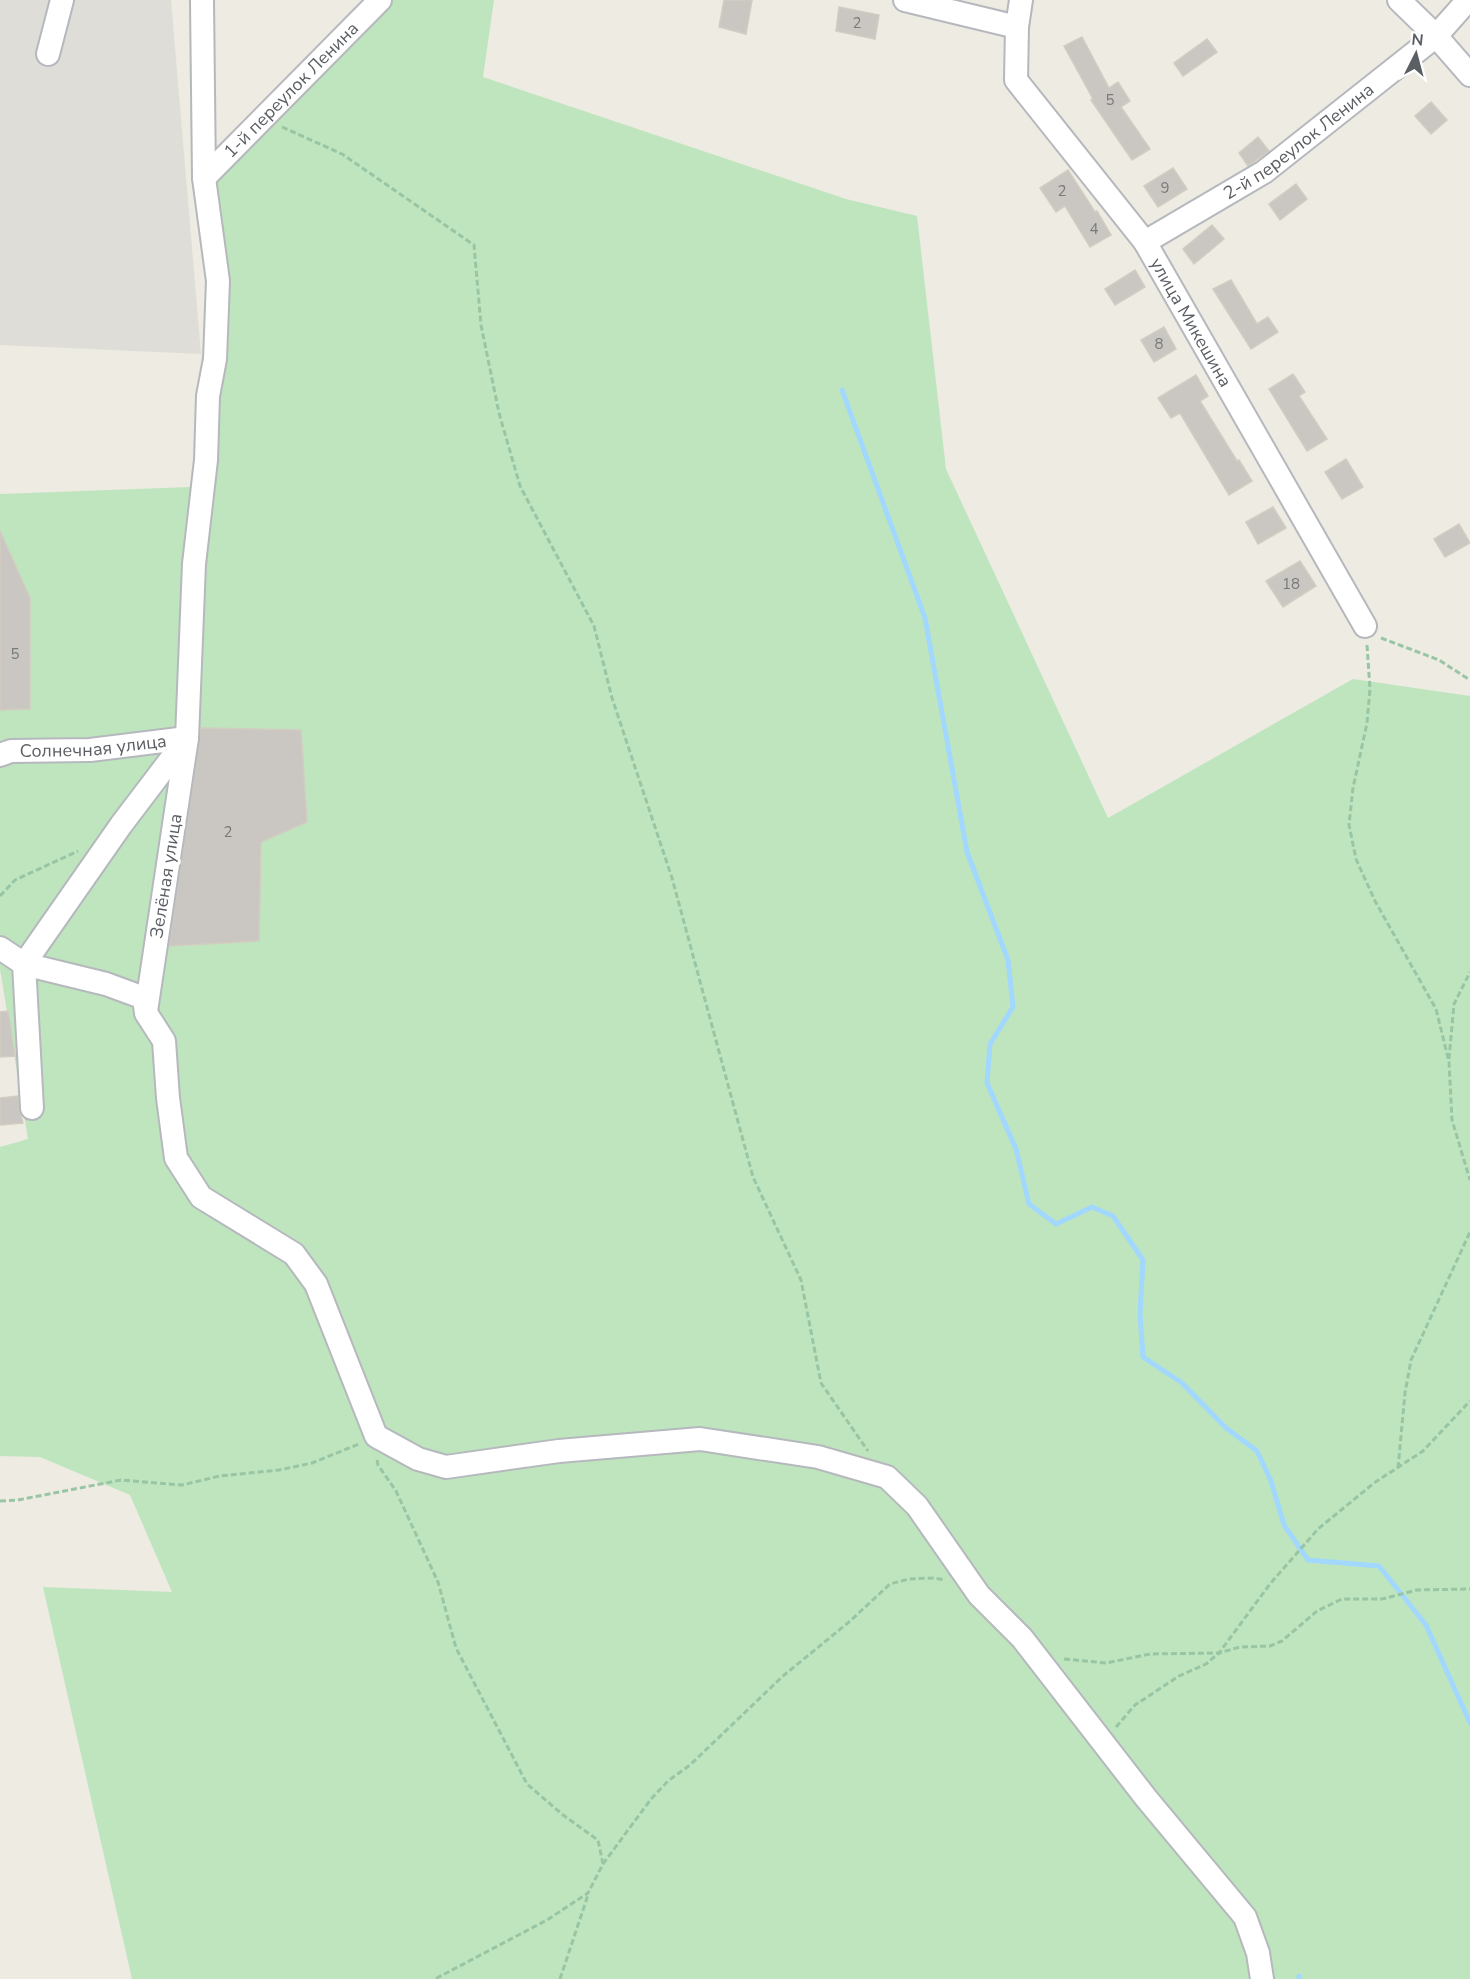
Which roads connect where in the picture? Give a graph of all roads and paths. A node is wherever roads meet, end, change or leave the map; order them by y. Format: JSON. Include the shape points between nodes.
{"nodes":[{"id":1,"x":62,"y":0,"type":"edge"},
{"id":2,"x":202,"y":0,"type":"edge"},
{"id":3,"x":380,"y":0,"type":"edge"},
{"id":4,"x":905,"y":0,"type":"edge"},
{"id":5,"x":1021,"y":0,"type":"edge"},
{"id":6,"x":1399,"y":0,"type":"edge"},
{"id":7,"x":1468,"y":0,"type":"edge"},
{"id":8,"x":1017,"y":27,"type":"junction"},
{"id":9,"x":1436,"y":36,"type":"junction"},
{"id":10,"x":48,"y":54,"type":"dead end"},
{"id":11,"x":1470,"y":75,"type":"edge"},
{"id":12,"x":263,"y":118,"type":"junction"},
{"id":13,"x":204,"y":178,"type":"junction"},
{"id":14,"x":1145,"y":242,"type":"junction"},
{"id":15,"x":1365,"y":626,"type":"junction"},
{"id":16,"x":1470,"y":680,"type":"edge"},
{"id":17,"x":187,"y":738,"type":"junction"},
{"id":18,"x":0,"y":755,"type":"edge"},
{"id":19,"x":82,"y":849,"type":"dead end"},
{"id":20,"x":0,"y":896,"type":"edge"},
{"id":21,"x":0,"y":948,"type":"edge"},
{"id":22,"x":24,"y":963,"type":"junction"},
{"id":23,"x":1470,"y":972,"type":"edge"},
{"id":24,"x":146,"y":1013,"type":"junction"},
{"id":25,"x":1449,"y":1062,"type":"junction"},
{"id":26,"x":32,"y":1108,"type":"dead end"},
{"id":27,"x":1470,"y":1180,"type":"edge"},
{"id":28,"x":1470,"y":1232,"type":"edge"},
{"id":29,"x":1470,"y":1401,"type":"edge"},
{"id":30,"x":376,"y":1436,"type":"junction"},
{"id":31,"x":1398,"y":1468,"type":"junction"},
{"id":32,"x":887,"y":1477,"type":"junction"},
{"id":33,"x":0,"y":1501,"type":"edge"},
{"id":34,"x":950,"y":1581,"type":"dead end"},
{"id":35,"x":1470,"y":1589,"type":"edge"},
{"id":36,"x":1219,"y":1653,"type":"junction"},
{"id":37,"x":1057,"y":1656,"type":"dead end"},
{"id":38,"x":1104,"y":1743,"type":"junction"},
{"id":39,"x":603,"y":1864,"type":"junction"},
{"id":40,"x":588,"y":1893,"type":"junction"},
{"id":41,"x":435,"y":1979,"type":"edge"},
{"id":42,"x":561,"y":1979,"type":"edge"},
{"id":43,"x":1262,"y":1979,"type":"edge"}],
"edges":[{"from":1,"to":10,"type":"street"},
{"from":2,"to":13,"type":"street","name":"Зелёная улица"},
{"from":3,"to":12,"type":"street","name":"1-й переулок Ленина"},
{"from":4,"to":8,"type":"street"},
{"from":5,"to":8,"type":"street"},
{"from":6,"to":9,"type":"street"},
{"from":7,"to":9,"type":"street","name":"2-й переулок Ленина"},
{"from":8,"to":14,"type":"street","name":"улица Микешина","via":[[1016,80]]},
{"from":9,"to":11,"type":"street"},
{"from":9,"to":14,"type":"street","name":"2-й переулок Ленина","via":[[1264,172]]},
{"from":12,"to":13,"type":"street","name":"1-й переулок Ленина"},
{"from":12,"to":32,"type":"path","via":[[342,154],[474,245],[481,325],[499,413],[520,486],[594,626],[612,698],[672,878],[753,1177],[801,1280],[821,1383]]},
{"from":13,"to":17,"type":"street","name":"Зелёная улица","via":[[218,281],[215,359],[208,396],[206,460],[194,564]]},
{"from":14,"to":15,"type":"street","name":"улица Микешина"},
{"from":15,"to":16,"type":"path","via":[[1371,634],[1439,660]]},
{"from":15,"to":25,"type":"path","via":[[1370,689],[1349,825],[1356,859],[1375,901],[1436,1009]]},
{"from":17,"to":18,"type":"street","name":"Солнечная улица","via":[[90,750],[11,751]]},
{"from":17,"to":22,"type":"street"},
{"from":17,"to":24,"type":"street","name":"Зелёная улица"},
{"from":19,"to":20,"type":"path","via":[[15,880]]},
{"from":21,"to":22,"type":"street"},
{"from":22,"to":24,"type":"street","via":[[144,998]]},
{"from":22,"to":26,"type":"street"},
{"from":23,"to":25,"type":"path","via":[[1454,1004]]},
{"from":24,"to":30,"type":"street","via":[[164,1041],[176,1158],[201,1197],[294,1254],[316,1284]]},
{"from":25,"to":27,"type":"path","via":[[1452,1120]]},
{"from":28,"to":31,"type":"path","via":[[1411,1360]]},
{"from":29,"to":31,"type":"path","via":[[1423,1451]]},
{"from":30,"to":32,"type":"street","via":[[418,1460],[446,1467],[559,1451],[700,1439],[818,1457]]},
{"from":30,"to":33,"type":"path","via":[[312,1462],[279,1470],[220,1476],[182,1485],[120,1480]]},
{"from":30,"to":39,"type":"path","via":[[378,1465],[396,1491],[438,1582],[456,1648],[527,1784],[598,1840]]},
{"from":31,"to":36,"type":"path","via":[[1318,1529],[1270,1584]]},
{"from":32,"to":38,"type":"street","via":[[917,1506],[979,1595],[1022,1638]]},
{"from":34,"to":39,"type":"path","via":[[909,1579],[890,1584],[668,1781]]},
{"from":35,"to":36,"type":"path","via":[[1417,1590],[1382,1599],[1342,1599],[1317,1611],[1270,1646],[1240,1647]]},
{"from":36,"to":37,"type":"path","via":[[1150,1654],[1106,1663]]},
{"from":36,"to":38,"type":"path","via":[[1135,1705]]},
{"from":38,"to":43,"type":"street","via":[[1245,1917],[1258,1953]]},
{"from":39,"to":40,"type":"path"},
{"from":40,"to":41,"type":"path","via":[[547,1920]]},
{"from":40,"to":42,"type":"path"}]}
